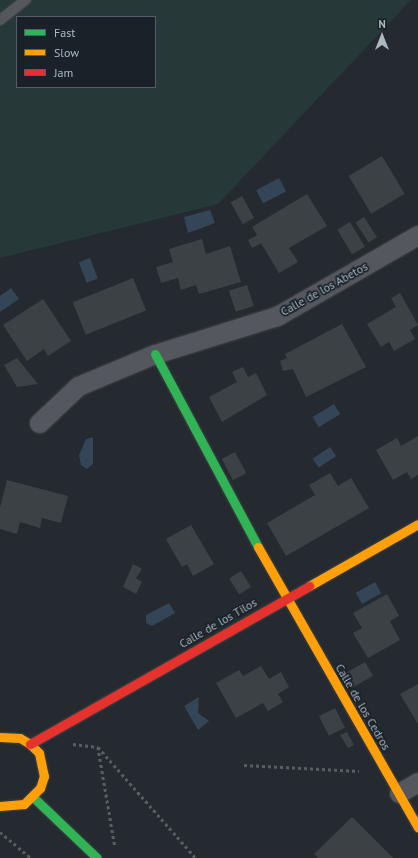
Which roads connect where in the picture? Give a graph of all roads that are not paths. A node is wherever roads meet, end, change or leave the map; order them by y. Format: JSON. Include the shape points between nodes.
{"nodes":[{"id":1,"x":26,"y":0,"type":"edge"},
{"id":2,"x":0,"y":20,"type":"edge"},
{"id":3,"x":418,"y":235,"type":"edge"},
{"id":4,"x":155,"y":354,"type":"junction"},
{"id":5,"x":39,"y":423,"type":"dead end"},
{"id":6,"x":418,"y":524,"type":"edge"},
{"id":7,"x":285,"y":599,"type":"junction"},
{"id":8,"x":0,"y":737,"type":"edge"},
{"id":9,"x":30,"y":744,"type":"junction"},
{"id":10,"x":418,"y":782,"type":"edge"},
{"id":11,"x":399,"y":792,"type":"junction"},
{"id":12,"x":33,"y":797,"type":"junction"},
{"id":13,"x":3,"y":811,"type":"edge"},
{"id":14,"x":418,"y":828,"type":"edge"},
{"id":15,"x":97,"y":858,"type":"edge"}],
"edges":[{"from":1,"to":2,"type":"lane"},
{"from":3,"to":4,"type":"street","name":"Calle de los Abetos","via":[[277,316]]},
{"from":4,"to":5,"type":"street","name":"Calle de los Abetos","via":[[78,386]]},
{"from":4,"to":7,"type":"street"},
{"from":6,"to":7,"type":"street","name":"Calle de los Tilos"},
{"from":7,"to":9,"type":"street","name":"Calle de los Tilos"},
{"from":7,"to":11,"type":"street","name":"Calle de los Cedros"},
{"from":8,"to":9,"type":"street","via":[[20,738]]},
{"from":9,"to":12,"type":"street","via":[[38,753],[43,770],[40,788]]},
{"from":10,"to":11,"type":"street"},
{"from":11,"to":14,"type":"street","name":"Calle de los Cedros"},
{"from":12,"to":13,"type":"street"},
{"from":12,"to":15,"type":"street"}]}
